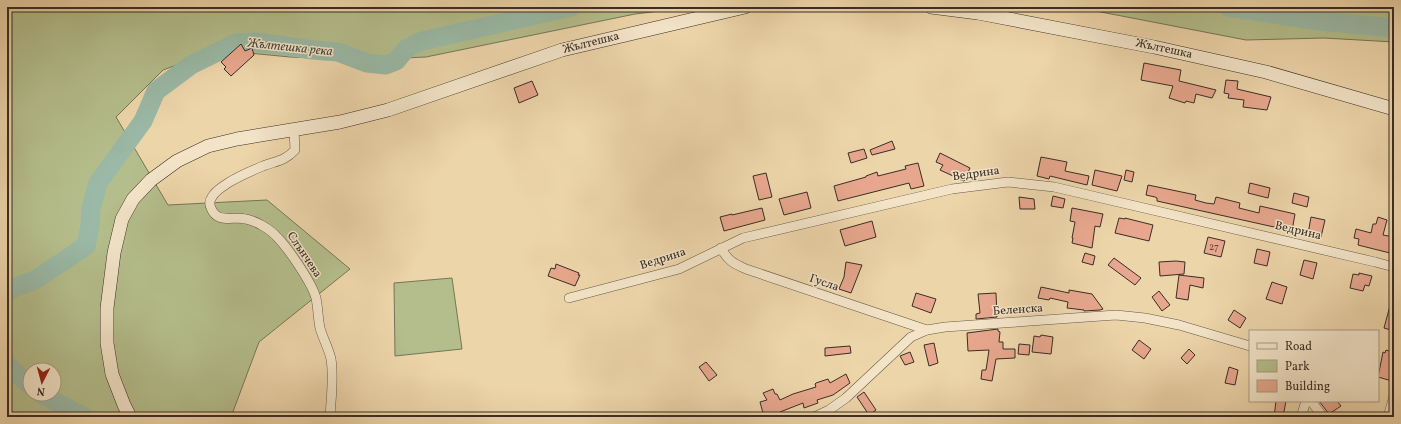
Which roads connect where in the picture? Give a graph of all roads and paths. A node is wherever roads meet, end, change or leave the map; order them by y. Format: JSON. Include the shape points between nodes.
{"nodes":[{"id":1,"x":745,"y":7,"type":"edge"},
{"id":2,"x":931,"y":7,"type":"edge"},
{"id":3,"x":1394,"y":109,"type":"edge"},
{"id":4,"x":294,"y":130,"type":"junction"},
{"id":5,"x":721,"y":248,"type":"junction"},
{"id":6,"x":1394,"y":268,"type":"edge"},
{"id":7,"x":568,"y":298,"type":"dead end"},
{"id":8,"x":927,"y":330,"type":"junction"},
{"id":9,"x":1249,"y":346,"type":"edge"},
{"id":10,"x":1394,"y":396,"type":"edge"},
{"id":11,"x":1306,"y":402,"type":"edge"},
{"id":12,"x":1312,"y":402,"type":"edge"},
{"id":13,"x":130,"y":417,"type":"edge"},
{"id":14,"x":330,"y":417,"type":"edge"},
{"id":15,"x":814,"y":417,"type":"edge"},
{"id":16,"x":1301,"y":417,"type":"edge"},
{"id":17,"x":1323,"y":417,"type":"edge"},
{"id":18,"x":1388,"y":417,"type":"edge"}],
"edges":[{"from":1,"to":4,"type":"main road","name":"Жълтешка","via":[[562,50],[388,110]]},
{"from":2,"to":3,"type":"main road","name":"Жълтешка","via":[[978,13],[1169,50],[1266,72]]},
{"from":4,"to":13,"type":"main road","name":"Жълтешка","via":[[208,146],[177,161],[151,180],[133,199],[122,219],[114,253],[107,308],[107,343],[112,374]]},
{"from":4,"to":14,"type":"street","name":"Слънчева","via":[[295,150],[291,154],[283,160],[226,184],[217,190],[209,203],[217,216],[254,221],[276,236],[286,247],[310,286],[316,297],[321,334],[331,359]]},
{"from":5,"to":6,"type":"street","name":"Ведрина","via":[[743,238],[944,191],[1008,182],[1062,189]]},
{"from":5,"to":7,"type":"street","name":"Ведрина","via":[[679,269]]},
{"from":5,"to":8,"type":"street","name":"Гусла","via":[[732,263],[746,269]]},
{"from":8,"to":9,"type":"street","name":"Беленска","via":[[1116,315],[1179,325]]},
{"from":8,"to":15,"type":"street","name":"Беленска","via":[[911,338],[846,398]]},
{"from":10,"to":18,"type":"street"},
{"from":11,"to":16,"type":"street"},
{"from":12,"to":17,"type":"street"}]}
